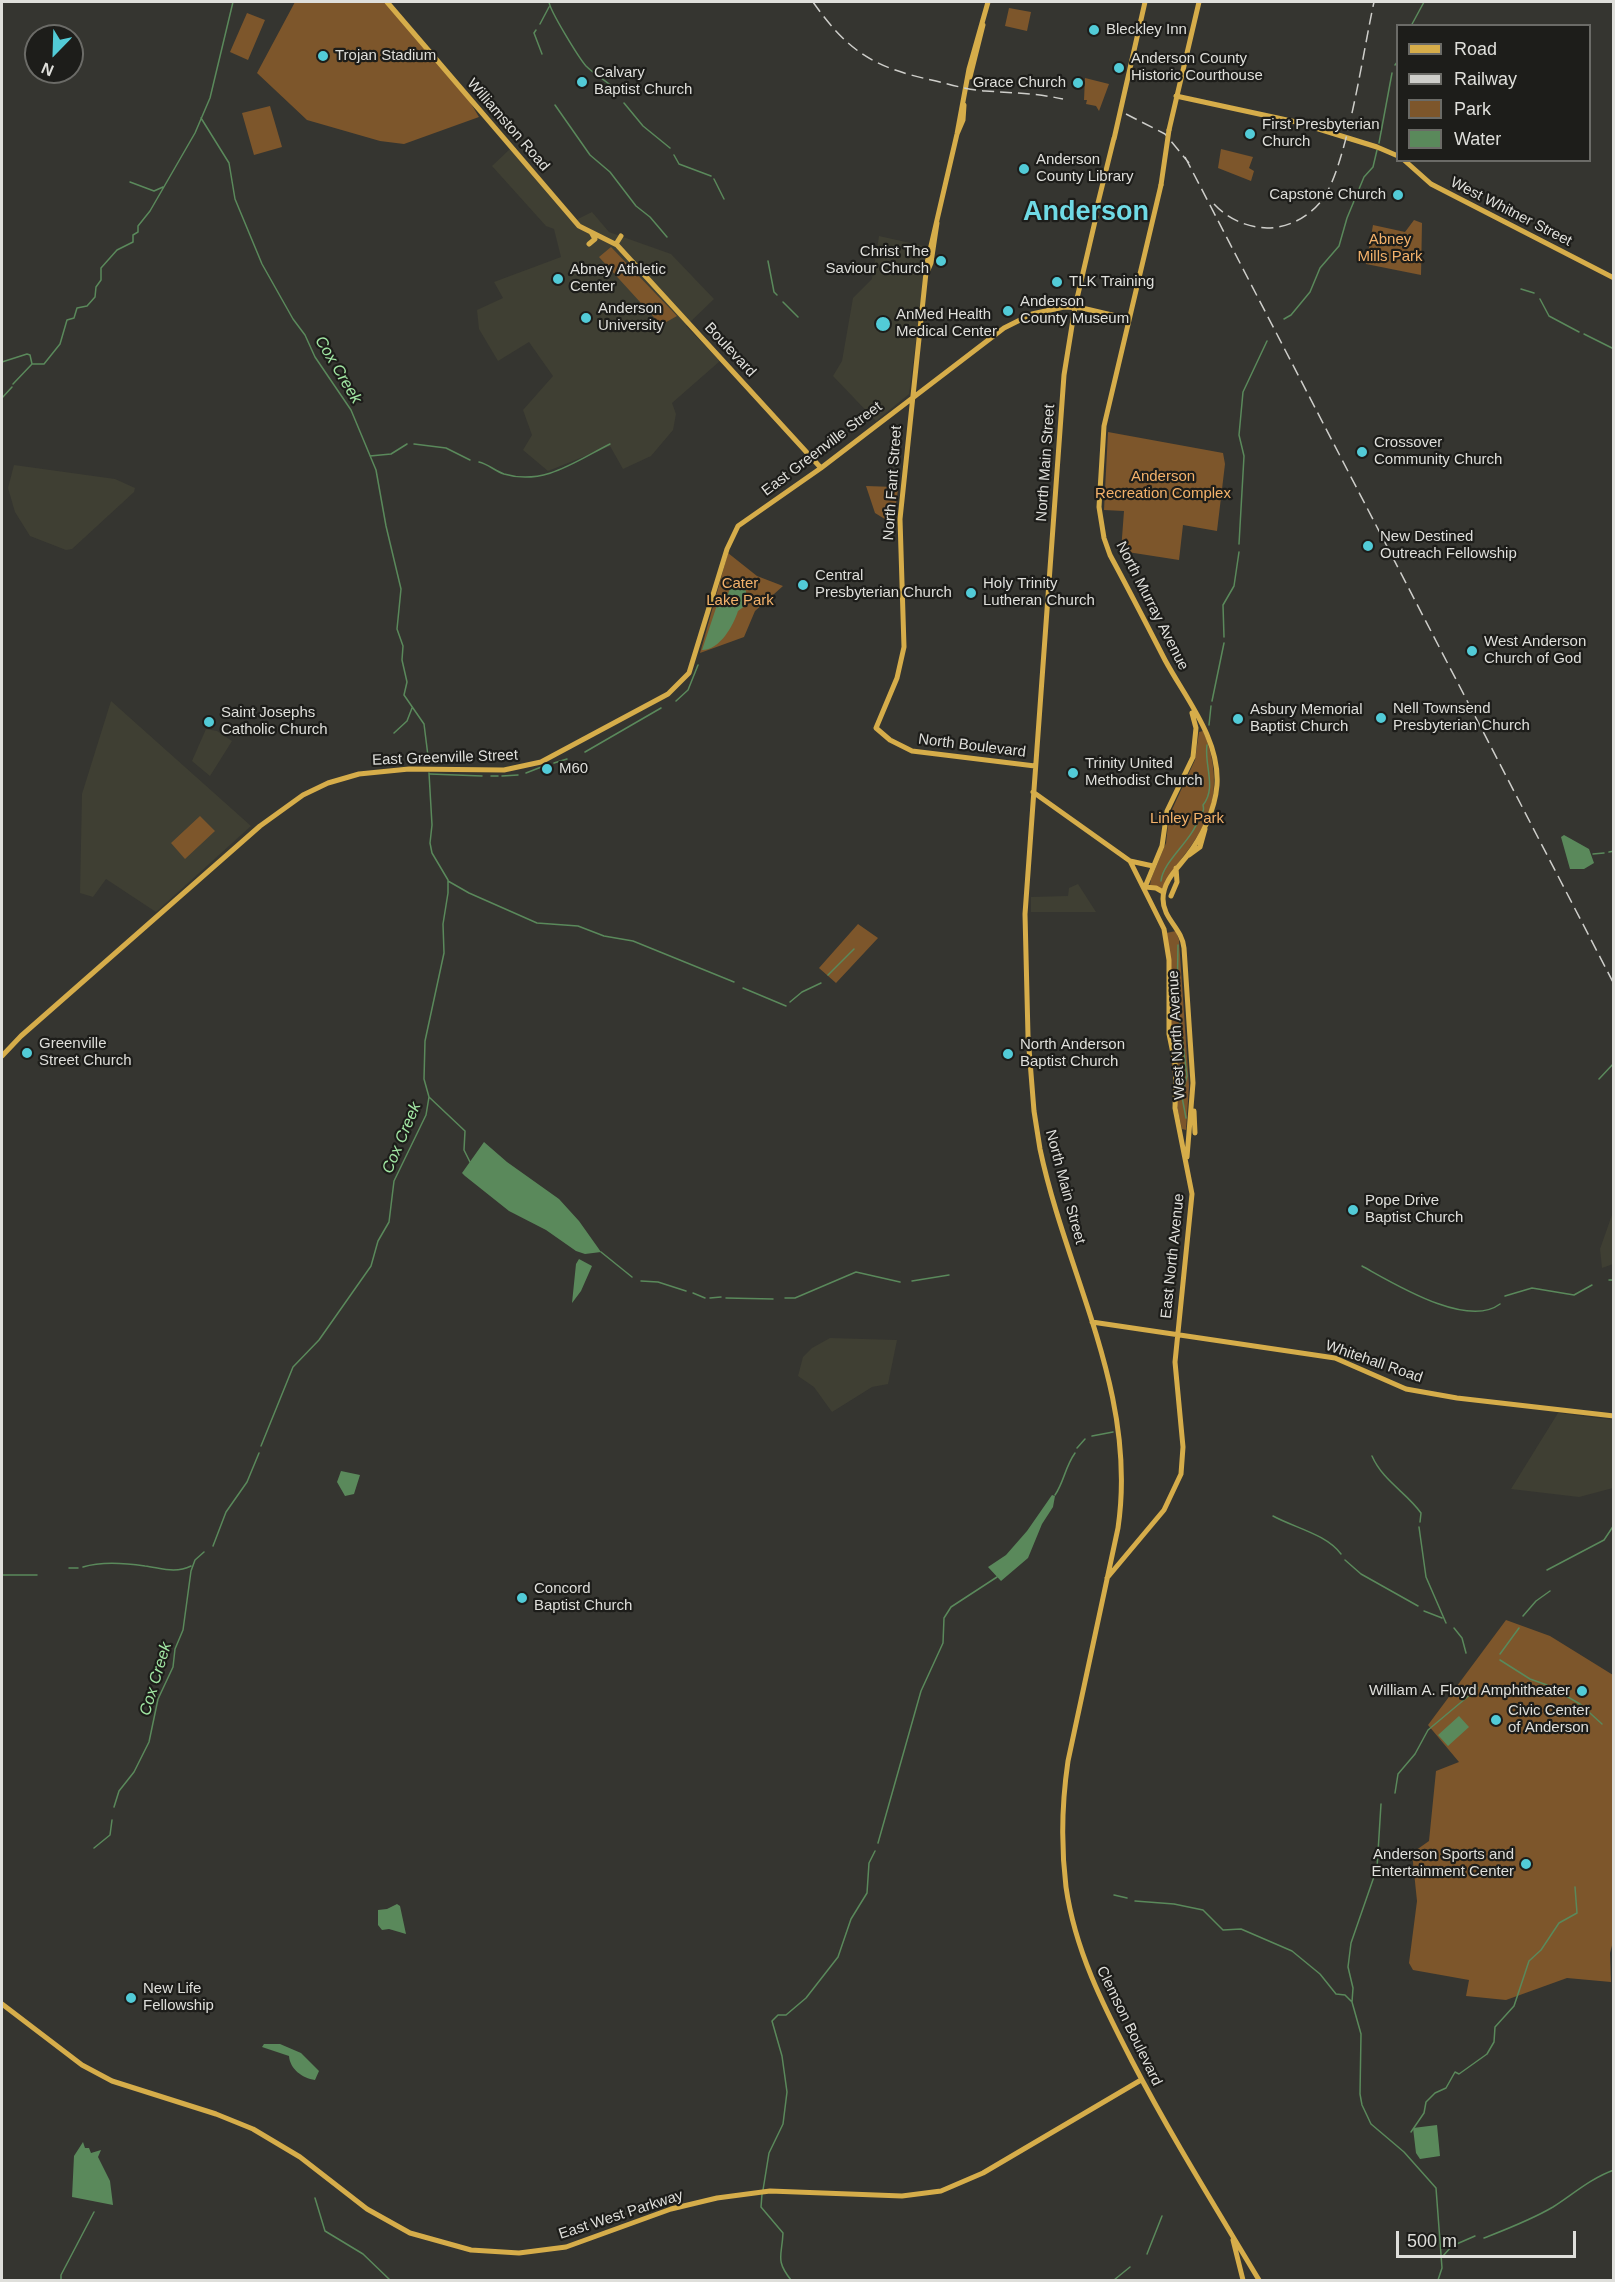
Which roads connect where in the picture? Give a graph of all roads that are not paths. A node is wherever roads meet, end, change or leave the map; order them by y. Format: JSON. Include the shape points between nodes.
{"nodes":[{"id":1,"x":387,"y":2,"type":"edge"},
{"id":2,"x":988,"y":2,"type":"edge"},
{"id":3,"x":1145,"y":2,"type":"edge"},
{"id":4,"x":1199,"y":2,"type":"edge"},
{"id":5,"x":1176,"y":96,"type":"junction"},
{"id":6,"x":1396,"y":155,"type":"edge"},
{"id":7,"x":1406,"y":162,"type":"edge"},
{"id":8,"x":590,"y":231,"type":"junction"},
{"id":9,"x":621,"y":236,"type":"dead end"},
{"id":10,"x":589,"y":244,"type":"dead end"},
{"id":11,"x":619,"y":247,"type":"junction"},
{"id":12,"x":1614,"y":278,"type":"edge"},
{"id":13,"x":1075,"y":307,"type":"junction"},
{"id":14,"x":1129,"y":319,"type":"junction"},
{"id":15,"x":912,"y":397,"type":"junction"},
{"id":16,"x":821,"y":468,"type":"junction"},
{"id":17,"x":1188,"y":701,"type":"junction"},
{"id":18,"x":876,"y":728,"type":"joint"},
{"id":19,"x":1035,"y":766,"type":"junction"},
{"id":20,"x":1033,"y":792,"type":"junction"},
{"id":21,"x":1130,"y":861,"type":"junction"},
{"id":22,"x":1153,"y":866,"type":"junction"},
{"id":23,"x":1176,"y":868,"type":"junction"},
{"id":24,"x":1146,"y":887,"type":"junction"},
{"id":25,"x":1163,"y":894,"type":"junction"},
{"id":26,"x":1171,"y":896,"type":"dead end"},
{"id":27,"x":1177,"y":927,"type":"junction"},
{"id":28,"x":1164,"y":929,"type":"junction"},
{"id":29,"x":2,"y":1056,"type":"edge"},
{"id":30,"x":1192,"y":1105,"type":"junction"},
{"id":31,"x":1195,"y":1133,"type":"dead end"},
{"id":32,"x":1187,"y":1157,"type":"junction"},
{"id":33,"x":1092,"y":1322,"type":"junction"},
{"id":34,"x":1177,"y":1333,"type":"junction"},
{"id":35,"x":1614,"y":1416,"type":"edge"},
{"id":36,"x":1107,"y":1578,"type":"junction"},
{"id":37,"x":2,"y":2004,"type":"edge"},
{"id":38,"x":1141,"y":2080,"type":"junction"},
{"id":39,"x":1232,"y":2235,"type":"junction"},
{"id":40,"x":1243,"y":2254,"type":"junction"},
{"id":41,"x":1236,"y":2259,"type":"junction"},
{"id":42,"x":1240,"y":2271,"type":"junction"},
{"id":43,"x":1243,"y":2280,"type":"edge"},
{"id":44,"x":1259,"y":2280,"type":"edge"}],
"edges":[{"from":1,"to":8,"type":"main road","name":"Williamston Road","via":[[579,226]]},
{"from":2,"to":15,"type":"main road","name":"North Fant Street","via":[[928,254]]},
{"from":3,"to":13,"type":"main road","name":"North Main Street"},
{"from":4,"to":5,"type":"main road","name":"North Murray Avenue"},
{"from":5,"to":6,"type":"main road","via":[[1296,122]]},
{"from":5,"to":14,"type":"main road","name":"North Murray Avenue","bridge":true,"via":[[1161,185]]},
{"from":7,"to":12,"type":"main road","name":"West Whitner Street","via":[[1432,185]]},
{"from":8,"to":10,"type":"main road","via":[[595,237]]},
{"from":8,"to":11,"type":"main road","name":"Williamston Road"},
{"from":9,"to":11,"type":"main road"},
{"from":11,"to":16,"type":"main road","name":"Boulevard"},
{"from":13,"to":14,"type":"main road"},
{"from":13,"to":15,"type":"main road","name":"East Greenville Street","via":[[1032,314],[1004,328]]},
{"from":13,"to":19,"type":"main road","name":"North Main Street","via":[[1064,373]]},
{"from":14,"to":17,"type":"main road","name":"North Murray Avenue","via":[[1105,420],[1099,518],[1110,555]]},
{"from":15,"to":16,"type":"main road","name":"East Greenville Street"},
{"from":15,"to":18,"type":"main road","name":"North Fant Street","via":[[900,519],[904,647],[897,678]]},
{"from":16,"to":29,"type":"main road","name":"East Greenville Street","via":[[738,526],[727,549],[689,673],[668,694],[552,758],[527,766],[504,770],[377,771],[346,777],[303,795],[260,826]]},
{"from":17,"to":22,"type":"main road","name":"North Murray Avenue","via":[[1196,728],[1191,764],[1167,811],[1162,846]]},
{"from":17,"to":23,"type":"main road","name":"North Murray Avenue","via":[[1213,750],[1217,774],[1206,824]]},
{"from":18,"to":19,"type":"main road","name":"North Boulevard","via":[[912,751]]},
{"from":19,"to":20,"type":"main road","name":"North Main Street"},
{"from":20,"to":21,"type":"main road"},
{"from":20,"to":33,"type":"main road","name":"North Main Street","via":[[1024,936],[1034,1111],[1045,1169]]},
{"from":21,"to":22,"type":"main road"},
{"from":21,"to":24,"type":"main road"},
{"from":22,"to":24,"type":"main road"},
{"from":23,"to":25,"type":"main road","name":"North Murray Avenue"},
{"from":23,"to":26,"type":"main road","via":[[1177,882]]},
{"from":24,"to":25,"type":"main road"},
{"from":24,"to":28,"type":"main road","name":"East North Avenue"},
{"from":25,"to":27,"type":"main road","name":"West North Avenue","via":[[1167,915]]},
{"from":27,"to":28,"type":"main road","via":[[1171,931]]},
{"from":27,"to":30,"type":"main road","name":"West North Avenue","via":[[1184,948]]},
{"from":28,"to":32,"type":"main road","name":"East North Avenue","via":[[1169,1034],[1176,1070],[1175,1108]]},
{"from":30,"to":31,"type":"main road"},
{"from":30,"to":32,"type":"main road","name":"West North Avenue"},
{"from":32,"to":34,"type":"main road","name":"East North Avenue","via":[[1192,1194]]},
{"from":33,"to":34,"type":"main road","name":"Whitehall Road"},
{"from":33,"to":36,"type":"main road","name":"North Main Street","via":[[1117,1413],[1122,1451],[1120,1509]]},
{"from":34,"to":35,"type":"main road","name":"Whitehall Road","via":[[1335,1359],[1406,1389]]},
{"from":34,"to":36,"type":"main road","name":"East North Avenue","via":[[1181,1474],[1164,1510]]},
{"from":36,"to":38,"type":"main road","name":"Clemson Boulevard","via":[[1068,1761],[1064,1799],[1066,1888],[1082,1953],[1097,1993]]},
{"from":37,"to":38,"type":"main road","name":"East West Parkway","via":[[93,2072],[253,2129],[300,2157],[387,2222],[450,2246],[496,2253],[553,2250],[671,2209],[717,2198],[771,2191],[902,2196],[941,2191],[976,2177]]},
{"from":38,"to":39,"type":"main road","name":"Clemson Boulevard"},
{"from":39,"to":40,"type":"main road","name":"Clemson Boulevard"},
{"from":39,"to":41,"type":"main road"},
{"from":40,"to":41,"type":"main road"},
{"from":40,"to":42,"type":"main road"},
{"from":40,"to":44,"type":"main road","name":"Clemson Boulevard"},
{"from":41,"to":42,"type":"main road"},
{"from":42,"to":43,"type":"main road"}]}
